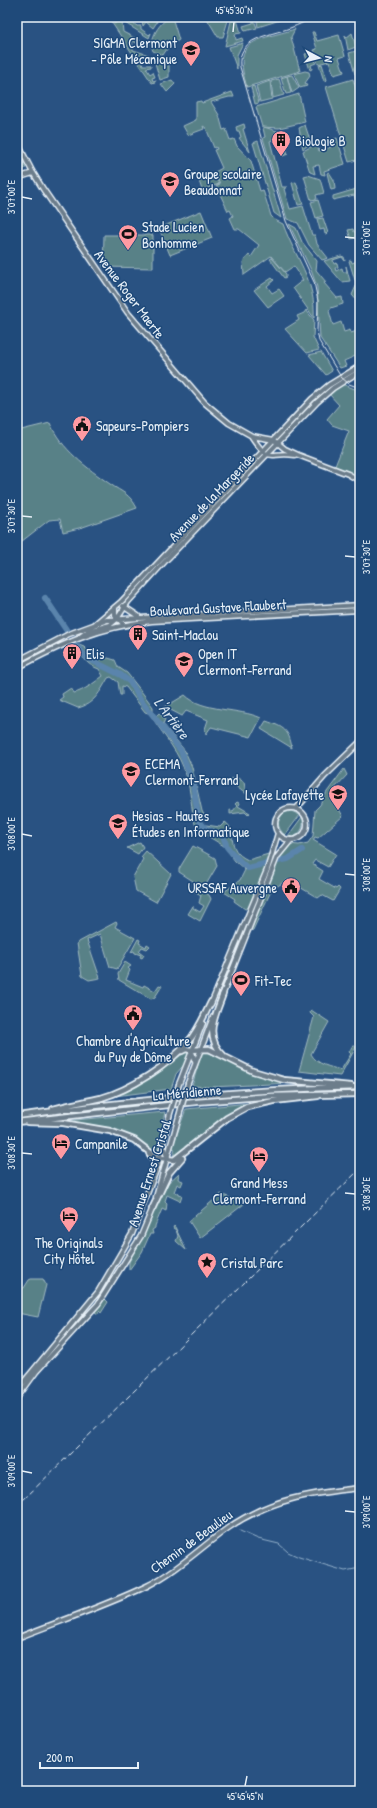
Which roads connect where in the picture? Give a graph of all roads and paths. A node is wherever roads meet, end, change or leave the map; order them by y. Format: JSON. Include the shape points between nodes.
{"nodes":[{"id":1,"x":17,"y":142,"type":"edge"},
{"id":2,"x":33,"y":173,"type":"junction"},
{"id":3,"x":17,"y":178,"type":"edge"},
{"id":4,"x":360,"y":366,"type":"edge"},
{"id":5,"x":360,"y":372,"type":"edge"},
{"id":6,"x":252,"y":436,"type":"junction"},
{"id":7,"x":267,"y":439,"type":"junction"},
{"id":8,"x":277,"y":443,"type":"junction"},
{"id":9,"x":263,"y":451,"type":"junction"},
{"id":10,"x":298,"y":455,"type":"junction"},
{"id":11,"x":274,"y":456,"type":"junction"},
{"id":12,"x":360,"y":481,"type":"edge"},
{"id":13,"x":360,"y":605,"type":"edge"},
{"id":14,"x":117,"y":606,"type":"junction"},
{"id":15,"x":125,"y":607,"type":"junction"},
{"id":16,"x":360,"y":610,"type":"edge"},
{"id":17,"x":140,"y":617,"type":"junction"},
{"id":18,"x":117,"y":619,"type":"junction"},
{"id":19,"x":95,"y":624,"type":"junction"},
{"id":20,"x":123,"y":624,"type":"junction"},
{"id":21,"x":80,"y":637,"type":"junction"},
{"id":22,"x":17,"y":661,"type":"edge"},
{"id":23,"x":17,"y":668,"type":"edge"},
{"id":24,"x":360,"y":742,"type":"edge"},
{"id":25,"x":296,"y":809,"type":"junction"},
{"id":26,"x":278,"y":833,"type":"junction"},
{"id":27,"x":291,"y":840,"type":"junction"},
{"id":28,"x":223,"y":994,"type":"junction"},
{"id":29,"x":211,"y":1002,"type":"junction"},
{"id":30,"x":200,"y":1049,"type":"junction"},
{"id":31,"x":192,"y":1050,"type":"junction"},
{"id":32,"x":172,"y":1058,"type":"junction"},
{"id":33,"x":195,"y":1061,"type":"junction"},
{"id":34,"x":230,"y":1061,"type":"junction"},
{"id":35,"x":358,"y":1087,"type":"edge"},
{"id":36,"x":326,"y":1094,"type":"junction"},
{"id":37,"x":360,"y":1094,"type":"edge"},
{"id":38,"x":173,"y":1104,"type":"junction"},
{"id":39,"x":42,"y":1112,"type":"junction"},
{"id":40,"x":17,"y":1116,"type":"edge"},
{"id":41,"x":19,"y":1122,"type":"edge"},
{"id":42,"x":206,"y":1134,"type":"junction"},
{"id":43,"x":163,"y":1146,"type":"junction"},
{"id":44,"x":144,"y":1147,"type":"junction"},
{"id":45,"x":160,"y":1158,"type":"junction"},
{"id":46,"x":168,"y":1158,"type":"junction"},
{"id":47,"x":158,"y":1165,"type":"junction"},
{"id":48,"x":152,"y":1209,"type":"junction"},
{"id":49,"x":17,"y":1390,"type":"edge"},
{"id":50,"x":17,"y":1398,"type":"edge"},
{"id":51,"x":360,"y":1488,"type":"edge"},
{"id":52,"x":17,"y":1638,"type":"edge"}],
"edges":[{"from":1,"to":2,"type":"main road","name":"Avenue Roger Maerte"},
{"from":2,"to":3,"type":"main road"},
{"from":2,"to":6,"type":"main road","name":"Avenue Roger Maerte","via":[[128,313],[180,376],[205,404]]},
{"from":4,"to":8,"type":"main road","name":"Avenue de la Margeride","via":[[321,391]]},
{"from":5,"to":8,"type":"main road","name":"Avenue de la Margeride","via":[[327,392]]},
{"from":6,"to":7,"type":"main road","name":"Avenue Roger Maerte"},
{"from":6,"to":9,"type":"main road","name":"Avenue Roger Maerte"},
{"from":7,"to":8,"type":"main road","name":"Avenue Roger Maerte"},
{"from":7,"to":9,"type":"main road","via":[[263,442]]},
{"from":8,"to":9,"type":"main road","name":"Avenue de la Margeride"},
{"from":8,"to":10,"type":"main road","name":"Avenue Roger Maerte"},
{"from":8,"to":11,"type":"main road"},
{"from":9,"to":11,"type":"main road"},
{"from":9,"to":14,"type":"main road","name":"Avenue de la Margeride"},
{"from":9,"to":15,"type":"main road","name":"Avenue de la Margeride"},
{"from":10,"to":11,"type":"main road"},
{"from":10,"to":12,"type":"main road","name":"Avenue Roger Maerte"},
{"from":13,"to":17,"type":"main road","name":"Boulevard Gustave Flaubert"},
{"from":14,"to":15,"type":"main road"},
{"from":14,"to":18,"type":"main road"},
{"from":14,"to":19,"type":"main road","name":"Avenue de la Margeride"},
{"from":15,"to":17,"type":"main road"},
{"from":15,"to":18,"type":"main road","name":"Avenue de la Margeride"},
{"from":16,"to":20,"type":"main road","name":"Boulevard Gustave Flaubert"},
{"from":17,"to":18,"type":"main road","name":"Boulevard Gustave Flaubert"},
{"from":18,"to":19,"type":"main road","name":"Boulevard Gustave Flaubert"},
{"from":18,"to":20,"type":"main road"},
{"from":18,"to":21,"type":"main road","name":"Avenue de la Margeride","via":[[110,625],[88,631]]},
{"from":19,"to":22,"type":"main road"},
{"from":20,"to":21,"type":"main road","name":"Boulevard Gustave Flaubert"},
{"from":21,"to":23,"type":"main road"},
{"from":24,"to":25,"type":"main road"},
{"from":25,"to":26,"type":"main road","via":[[283,810],[277,816],[275,825]]},
{"from":25,"to":27,"type":"main road","via":[[306,818],[306,826],[299,837]]},
{"from":26,"to":27,"type":"main road"},
{"from":26,"to":29,"type":"main road","name":"Avenue Ernest Cristal","via":[[267,870]]},
{"from":27,"to":28,"type":"main road","name":"Avenue Ernest Cristal","via":[[277,857]]},
{"from":28,"to":30,"type":"main road","name":"Avenue Ernest Cristal"},
{"from":28,"to":34,"type":"highway","via":[[213,1021],[212,1034],[216,1047]]},
{"from":29,"to":31,"type":"main road","name":"Avenue Ernest Cristal"},
{"from":29,"to":32,"type":"highway","via":[[196,1031]]},
{"from":30,"to":31,"type":"highway"},
{"from":30,"to":33,"type":"main road","name":"Avenue Ernest Cristal"},
{"from":30,"to":34,"type":"highway","via":[[209,1049]]},
{"from":31,"to":32,"type":"highway","via":[[186,1049]]},
{"from":31,"to":33,"type":"highway"},
{"from":31,"to":38,"type":"main road","name":"Avenue Ernest Cristal","bridge":true},
{"from":32,"to":39,"type":"highway","via":[[116,1092]]},
{"from":33,"to":46,"type":"main road","name":"Avenue Ernest Cristal","bridge":true},
{"from":34,"to":35,"type":"highway","via":[[284,1080]]},
{"from":35,"to":39,"type":"highway","name":"La Méridienne","via":[[210,1094]]},
{"from":36,"to":37,"type":"highway","name":"La Méridienne"},
{"from":36,"to":38,"type":"highway","name":"La Méridienne"},
{"from":36,"to":42,"type":"highway","via":[[247,1107]]},
{"from":38,"to":41,"type":"highway","name":"La Méridienne"},
{"from":38,"to":43,"type":"main road","name":"Avenue Ernest Cristal","bridge":true},
{"from":39,"to":40,"type":"highway","name":"La Méridienne"},
{"from":41,"to":44,"type":"highway","via":[[63,1123],[99,1129],[129,1138]]},
{"from":42,"to":46,"type":"highway","via":[[177,1159]]},
{"from":42,"to":48,"type":"highway","via":[[170,1172]]},
{"from":43,"to":45,"type":"main road","name":"Avenue Ernest Cristal"},
{"from":43,"to":46,"type":"highway"},
{"from":44,"to":45,"type":"highway"},
{"from":44,"to":47,"type":"highway"},
{"from":45,"to":46,"type":"highway"},
{"from":45,"to":47,"type":"main road","name":"Avenue Ernest Cristal"},
{"from":46,"to":48,"type":"main road","name":"Avenue Ernest Cristal"},
{"from":47,"to":49,"type":"main road","name":"Avenue Ernest Cristal","via":[[136,1226],[98,1292]]},
{"from":48,"to":50,"type":"main road","name":"Avenue Ernest Cristal","via":[[141,1236],[98,1304],[36,1372]]},
{"from":51,"to":52,"type":"main road","name":"Chemin de Beaulieu","via":[[301,1495],[274,1503],[227,1528],[175,1569],[147,1586]]}]}
